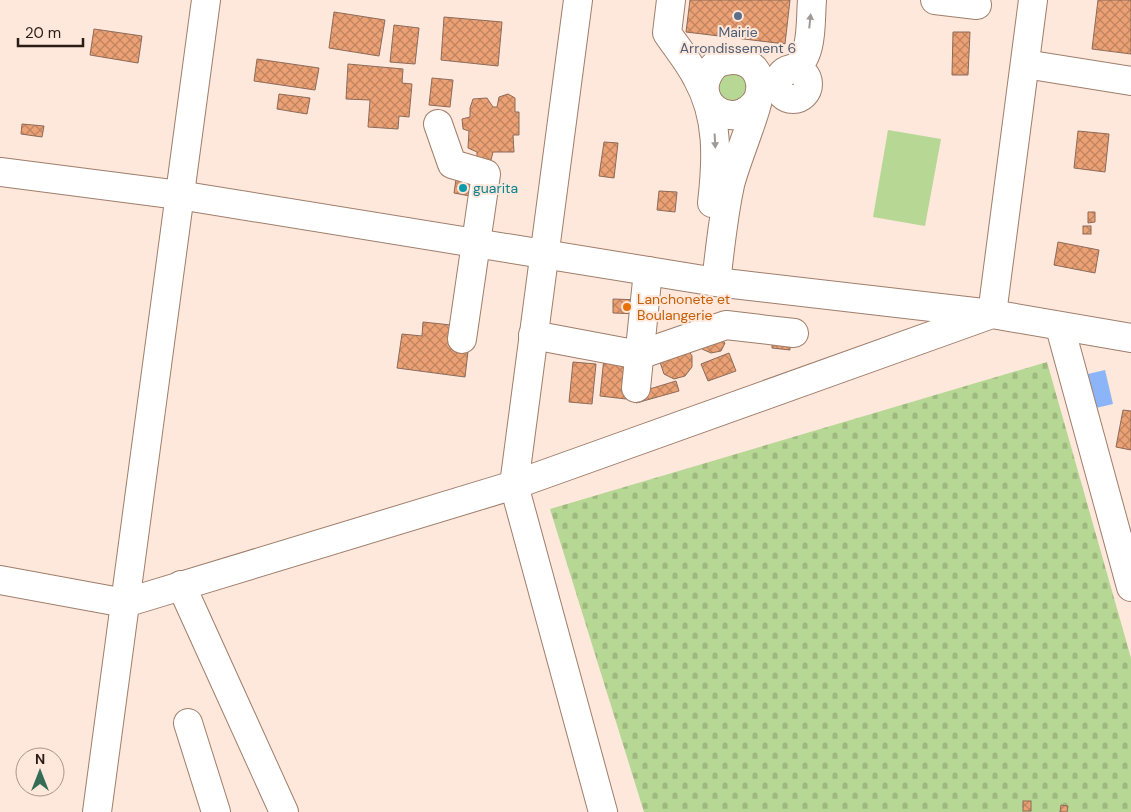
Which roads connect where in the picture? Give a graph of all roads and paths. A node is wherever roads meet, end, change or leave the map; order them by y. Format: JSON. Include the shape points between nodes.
{"nodes":[{"id":1,"x":206,"y":0,"type":"edge"},
{"id":2,"x":578,"y":0,"type":"edge"},
{"id":3,"x":671,"y":0,"type":"edge"},
{"id":4,"x":812,"y":0,"type":"edge"},
{"id":5,"x":936,"y":0,"type":"edge"},
{"id":6,"x":1033,"y":0,"type":"edge"},
{"id":7,"x":977,"y":5,"type":"dead end"},
{"id":8,"x":1025,"y":64,"type":"junction"},
{"id":9,"x":1131,"y":81,"type":"edge"},
{"id":10,"x":759,"y":94,"type":"junction"},
{"id":11,"x":706,"y":98,"type":"junction"},
{"id":12,"x":438,"y":124,"type":"dead end"},
{"id":13,"x":0,"y":172,"type":"edge"},
{"id":14,"x":179,"y":195,"type":"junction"},
{"id":15,"x":476,"y":243,"type":"junction"},
{"id":16,"x":544,"y":254,"type":"junction"},
{"id":17,"x":648,"y":271,"type":"junction"},
{"id":18,"x":710,"y":282,"type":"junction"},
{"id":19,"x":992,"y":314,"type":"junction"},
{"id":20,"x":1060,"y":327,"type":"junction"},
{"id":21,"x":794,"y":333,"type":"dead end"},
{"id":22,"x":534,"y":335,"type":"junction"},
{"id":23,"x":1131,"y":338,"type":"edge"},
{"id":24,"x":462,"y":339,"type":"dead end"},
{"id":25,"x":639,"y":355,"type":"junction"},
{"id":26,"x":636,"y":388,"type":"dead end"},
{"id":27,"x":514,"y":485,"type":"junction"},
{"id":28,"x":0,"y":580,"type":"edge"},
{"id":29,"x":181,"y":585,"type":"junction"},
{"id":30,"x":1131,"y":587,"type":"edge"},
{"id":31,"x":125,"y":603,"type":"junction"},
{"id":32,"x":188,"y":723,"type":"dead end"},
{"id":33,"x":97,"y":812,"type":"edge"},
{"id":34,"x":216,"y":812,"type":"edge"},
{"id":35,"x":284,"y":812,"type":"edge"},
{"id":36,"x":603,"y":812,"type":"edge"}],
"edges":[{"from":1,"to":14,"type":"street"},
{"from":2,"to":16,"type":"street"},
{"from":3,"to":11,"type":"street","via":[[666,33],[698,78]]},
{"from":10,"to":4,"type":"street","one_way":true,"via":[[796,69]]},
{"from":5,"to":7,"type":"street"},
{"from":6,"to":8,"type":"street"},
{"from":8,"to":9,"type":"street"},
{"from":8,"to":19,"type":"street"},
{"from":10,"to":11,"type":"street","via":[[746,112],[729,115],[712,106]]},
{"from":10,"to":11,"type":"street","via":[[757,73],[751,66],[735,59],[716,64],[709,71],[704,89]]},
{"from":10,"to":18,"type":"street","via":[[730,185]]},
{"from":11,"to":18,"type":"street","one_way":true,"via":[[716,155]]},
{"from":12,"to":15,"type":"street","via":[[452,164],[486,174]]},
{"from":13,"to":14,"type":"street"},
{"from":14,"to":15,"type":"street"},
{"from":14,"to":31,"type":"street"},
{"from":15,"to":16,"type":"street"},
{"from":15,"to":24,"type":"street"},
{"from":16,"to":17,"type":"street"},
{"from":16,"to":22,"type":"street"},
{"from":17,"to":18,"type":"street"},
{"from":17,"to":25,"type":"street"},
{"from":18,"to":19,"type":"street"},
{"from":19,"to":20,"type":"street"},
{"from":19,"to":27,"type":"street"},
{"from":20,"to":23,"type":"street"},
{"from":20,"to":30,"type":"street"},
{"from":21,"to":25,"type":"street","via":[[726,325]]},
{"from":22,"to":25,"type":"street"},
{"from":22,"to":27,"type":"street"},
{"from":25,"to":26,"type":"street"},
{"from":27,"to":29,"type":"street"},
{"from":27,"to":36,"type":"street"},
{"from":28,"to":31,"type":"street"},
{"from":29,"to":31,"type":"street"},
{"from":29,"to":35,"type":"street"},
{"from":31,"to":33,"type":"street"},
{"from":32,"to":34,"type":"street"}]}
